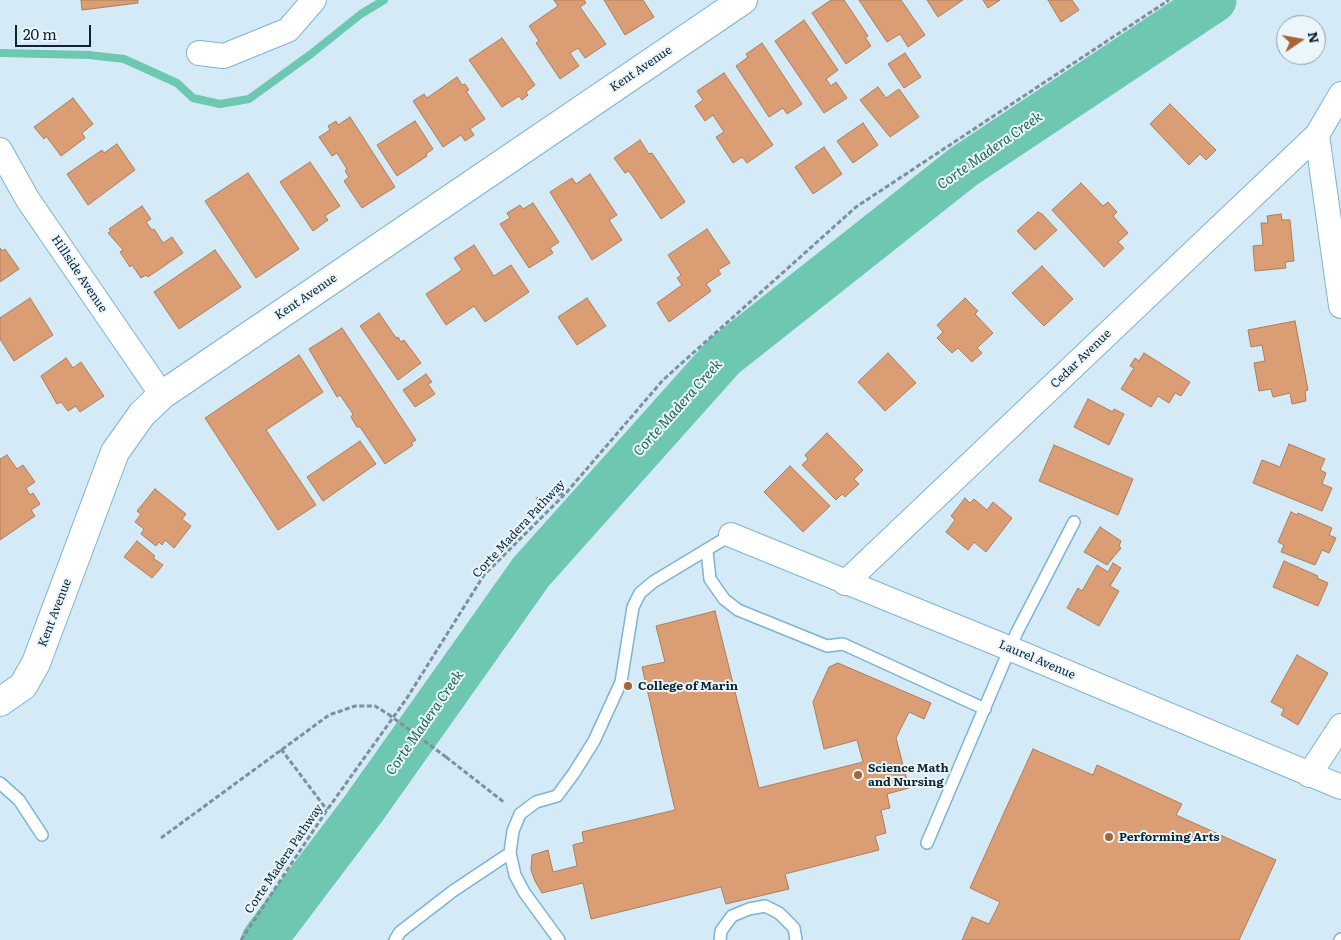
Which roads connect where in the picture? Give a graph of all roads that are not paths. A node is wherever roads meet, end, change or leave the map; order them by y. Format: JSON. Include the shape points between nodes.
{"nodes":[{"id":1,"x":314,"y":0,"type":"edge"},
{"id":2,"x":742,"y":0,"type":"edge"},
{"id":3,"x":199,"y":53,"type":"dead end"},
{"id":4,"x":1341,"y":94,"type":"edge"},
{"id":5,"x":1317,"y":135,"type":"junction"},
{"id":6,"x":0,"y":150,"type":"edge"},
{"id":7,"x":1341,"y":306,"type":"edge"},
{"id":8,"x":162,"y":396,"type":"junction"},
{"id":9,"x":1074,"y":522,"type":"dead end"},
{"id":10,"x":731,"y":536,"type":"joint"},
{"id":11,"x":707,"y":551,"type":"junction"},
{"id":12,"x":845,"y":583,"type":"junction"},
{"id":13,"x":1010,"y":648,"type":"junction"},
{"id":14,"x":0,"y":702,"type":"edge"},
{"id":15,"x":985,"y":709,"type":"junction"},
{"id":16,"x":1341,"y":726,"type":"edge"},
{"id":17,"x":1310,"y":774,"type":"junction"},
{"id":18,"x":0,"y":783,"type":"edge"},
{"id":19,"x":1341,"y":787,"type":"edge"},
{"id":20,"x":42,"y":835,"type":"dead end"},
{"id":21,"x":927,"y":843,"type":"dead end"},
{"id":22,"x":510,"y":853,"type":"junction"},
{"id":23,"x":395,"y":940,"type":"edge"},
{"id":24,"x":559,"y":940,"type":"edge"},
{"id":25,"x":720,"y":940,"type":"edge"},
{"id":26,"x":796,"y":940,"type":"edge"}],
"edges":[{"from":1,"to":3,"type":"street","via":[[288,30],[224,56]]},
{"from":2,"to":8,"type":"street","name":"Kent Avenue"},
{"from":4,"to":5,"type":"street","name":"Cedar Avenue"},
{"from":5,"to":7,"type":"street"},
{"from":5,"to":12,"type":"street","name":"Cedar Avenue"},
{"from":6,"to":8,"type":"street","name":"Hillside Avenue","via":[[28,200]]},
{"from":8,"to":14,"type":"street","name":"Kent Avenue","via":[[142,414],[115,452],[36,663],[23,686]]},
{"from":9,"to":13,"type":"lane"},
{"from":10,"to":11,"type":"lane"},
{"from":10,"to":12,"type":"street","name":"Laurel Avenue"},
{"from":11,"to":15,"type":"lane","via":[[710,579],[724,599],[738,610],[827,646],[843,644]]},
{"from":11,"to":22,"type":"lane","via":[[640,593],[632,607],[621,682],[594,741],[556,796],[536,802],[520,814],[513,831]]},
{"from":12,"to":13,"type":"street","name":"Laurel Avenue"},
{"from":13,"to":15,"type":"lane"},
{"from":13,"to":17,"type":"street","name":"Laurel Avenue"},
{"from":15,"to":21,"type":"lane"},
{"from":16,"to":17,"type":"street"},
{"from":17,"to":19,"type":"street","name":"Laurel Avenue"},
{"from":18,"to":20,"type":"lane","via":[[19,800]]},
{"from":22,"to":23,"type":"lane","via":[[453,891],[400,932]]},
{"from":22,"to":24,"type":"lane","via":[[515,875],[524,892]]},
{"from":25,"to":26,"type":"lane","via":[[721,931],[732,916],[765,906],[779,913],[794,928]]}]}
